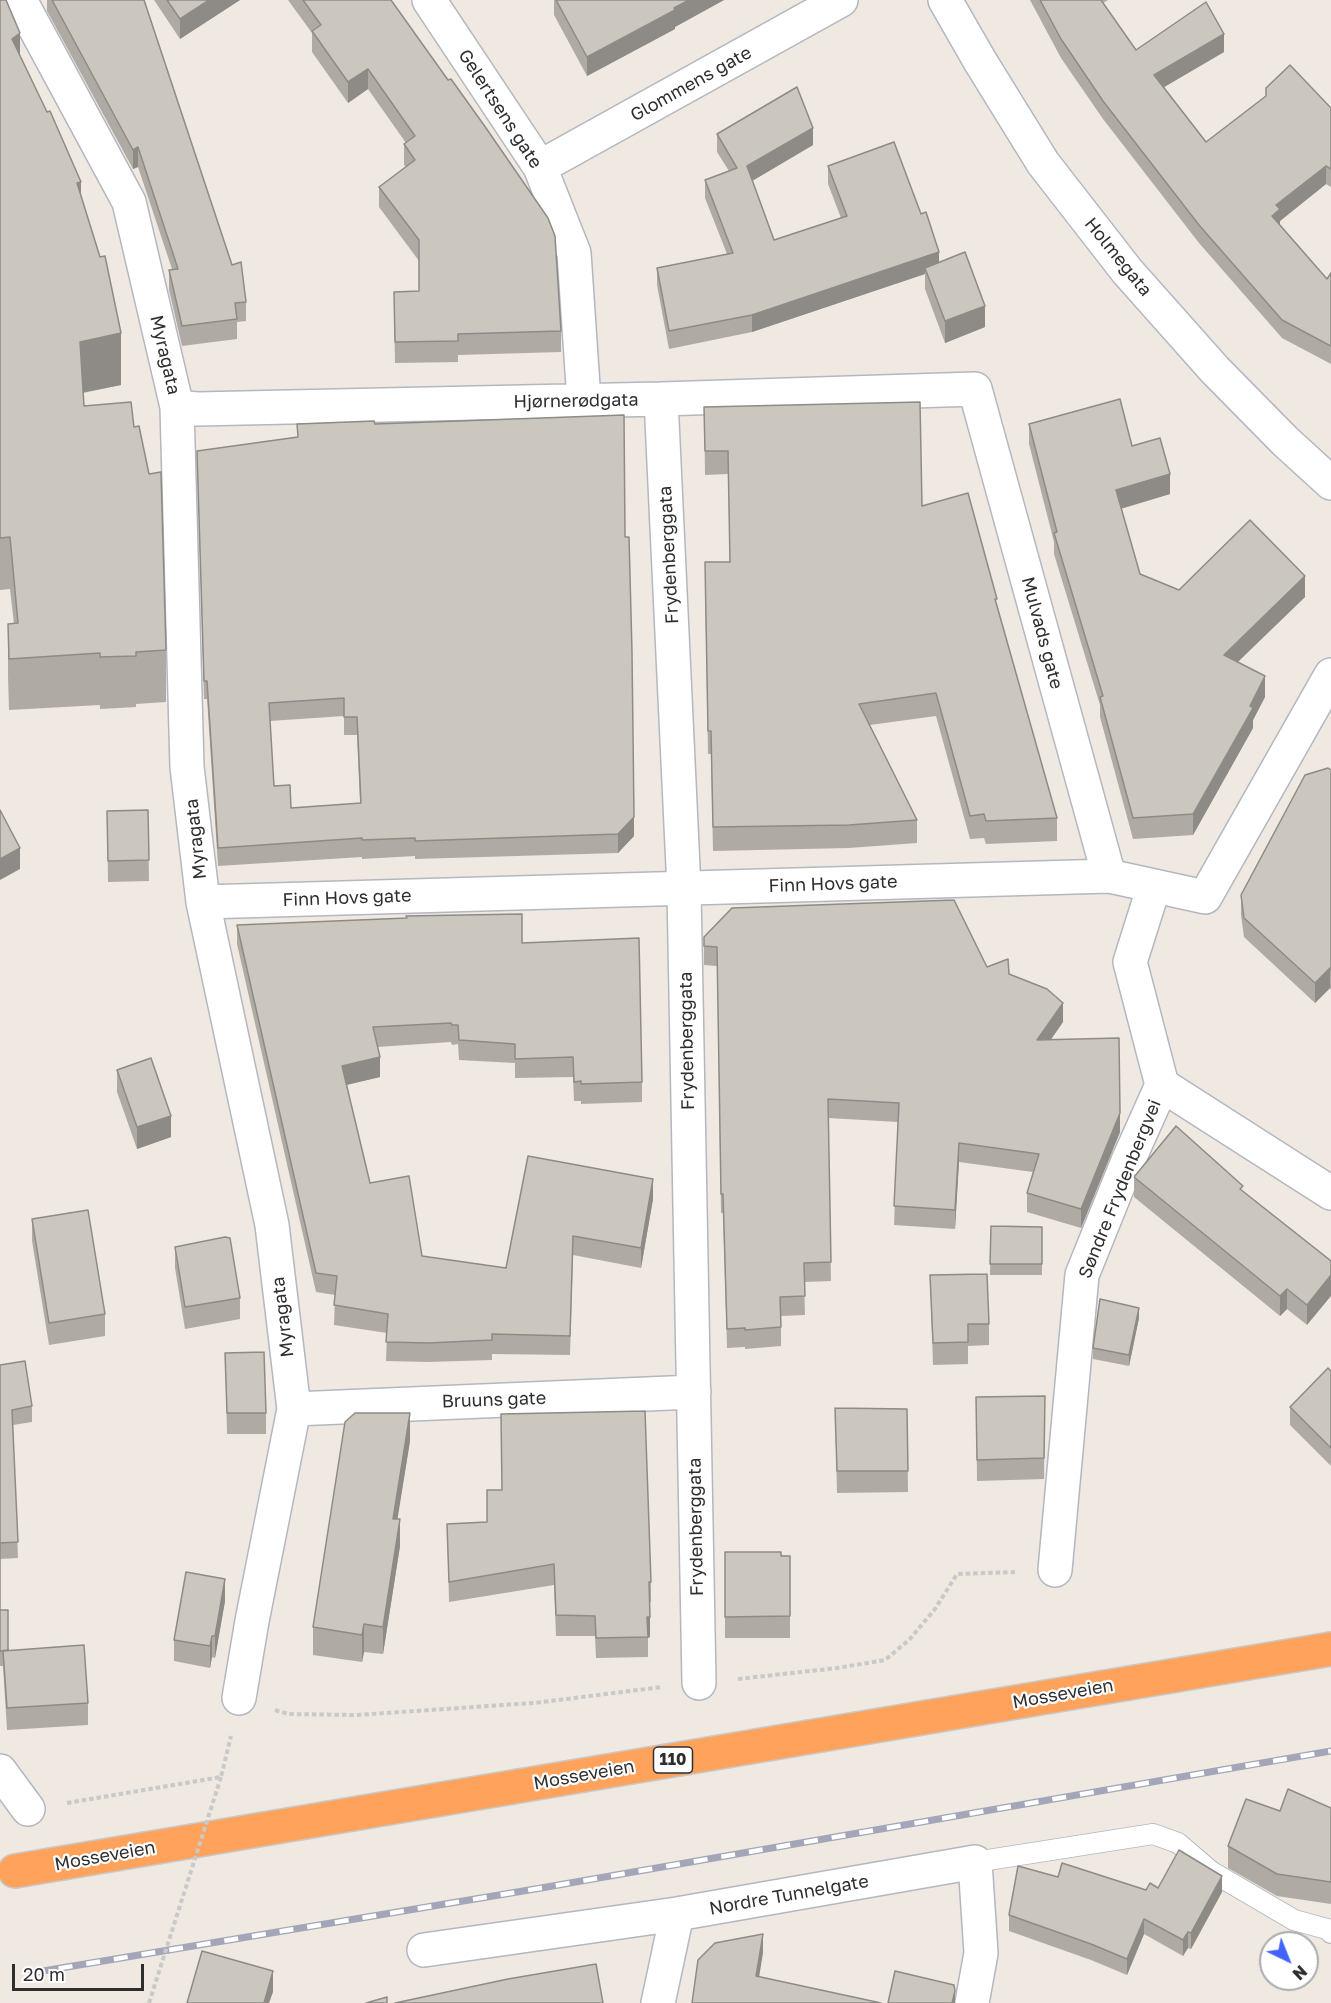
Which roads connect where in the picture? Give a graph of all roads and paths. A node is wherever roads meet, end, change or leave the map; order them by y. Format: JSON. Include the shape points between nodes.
{"nodes":[{"id":1,"x":20,"y":0,"type":"edge"},
{"id":2,"x":429,"y":0,"type":"edge"},
{"id":3,"x":841,"y":0,"type":"edge"},
{"id":4,"x":945,"y":0,"type":"edge"},
{"id":5,"x":540,"y":167,"type":"junction"},
{"id":6,"x":975,"y":389,"type":"joint"},
{"id":7,"x":662,"y":399,"type":"junction"},
{"id":8,"x":584,"y":400,"type":"junction"},
{"id":9,"x":177,"y":407,"type":"junction"},
{"id":10,"x":1331,"y":483,"type":"edge"},
{"id":11,"x":1331,"y":675,"type":"edge"},
{"id":12,"x":1108,"y":876,"type":"junction"},
{"id":13,"x":1154,"y":886,"type":"junction"},
{"id":14,"x":684,"y":889,"type":"junction"},
{"id":15,"x":203,"y":902,"type":"junction"},
{"id":16,"x":1162,"y":1085,"type":"junction"},
{"id":17,"x":1331,"y":1193,"type":"edge"},
{"id":18,"x":694,"y":1392,"type":"junction"},
{"id":19,"x":294,"y":1409,"type":"junction"},
{"id":20,"x":1055,"y":1570,"type":"dead end"},
{"id":21,"x":1331,"y":1649,"type":"edge"},
{"id":22,"x":699,"y":1683,"type":"dead end"},
{"id":23,"x":239,"y":1698,"type":"dead end"},
{"id":24,"x":0,"y":1771,"type":"edge"},
{"id":25,"x":28,"y":1809,"type":"joint"},
{"id":26,"x":975,"y":1862,"type":"junction"},
{"id":27,"x":15,"y":1871,"type":"dead end"},
{"id":28,"x":677,"y":1914,"type":"junction"},
{"id":29,"x":1331,"y":1933,"type":"edge"},
{"id":30,"x":424,"y":1950,"type":"dead end"},
{"id":31,"x":149,"y":2003,"type":"edge"},
{"id":32,"x":658,"y":2003,"type":"edge"},
{"id":33,"x":972,"y":2003,"type":"edge"}],
"edges":[{"from":1,"to":9,"type":"street","name":"Myragata","via":[[129,202]]},
{"from":2,"to":5,"type":"street","name":"Gelertsens gate"},
{"from":3,"to":5,"type":"street","name":"Glommens gate"},
{"from":4,"to":10,"type":"street","name":"Holmegata","via":[[1044,163],[1127,271],[1215,370]]},
{"from":5,"to":8,"type":"street","name":"Gelertsens gate","via":[[574,253]]},
{"from":6,"to":7,"type":"street","name":"Hjørnerødgata"},
{"from":6,"to":12,"type":"street","name":"Mulvads gate"},
{"from":7,"to":8,"type":"street","name":"Hjørnerødgata"},
{"from":7,"to":14,"type":"street","name":"Frydenberggata"},
{"from":8,"to":9,"type":"street","name":"Hjørnerødgata"},
{"from":9,"to":15,"type":"street","name":"Myragata","via":[[187,767]]},
{"from":11,"to":13,"type":"street","name":"Finn Hovs gate","via":[[1205,897]]},
{"from":12,"to":13,"type":"street","name":"Finn Hovs gate"},
{"from":12,"to":14,"type":"street","name":"Finn Hovs gate"},
{"from":13,"to":16,"type":"street","name":"Søndre Frydenbergvei","via":[[1130,962]]},
{"from":14,"to":15,"type":"street","name":"Finn Hovs gate"},
{"from":14,"to":18,"type":"street","name":"Frydenberggata"},
{"from":15,"to":19,"type":"street","name":"Myragata","via":[[272,1225]]},
{"from":16,"to":17,"type":"street"},
{"from":16,"to":20,"type":"street","name":"Søndre Frydenbergvei","via":[[1083,1275]]},
{"from":18,"to":19,"type":"street","name":"Bruuns gate"},
{"from":18,"to":22,"type":"street","name":"Frydenberggata"},
{"from":19,"to":23,"type":"street","name":"Myragata"},
{"from":21,"to":27,"type":"highway","name":"Mosseveien","number":"110"},
{"from":24,"to":25,"type":"street"},
{"from":25,"to":31,"type":"path","bridge":true,"via":[[221,1777]]},
{"from":26,"to":28,"type":"street","name":"Nordre Tunnelgate"},
{"from":26,"to":29,"type":"lane","name":"Nordre Tunnelgate","via":[[1153,1834],[1178,1843],[1212,1872],[1294,1920]]},
{"from":26,"to":33,"type":"street","via":[[981,1953]]},
{"from":28,"to":30,"type":"street","name":"Nordre Tunnelgate"},
{"from":28,"to":32,"type":"street"}]}
